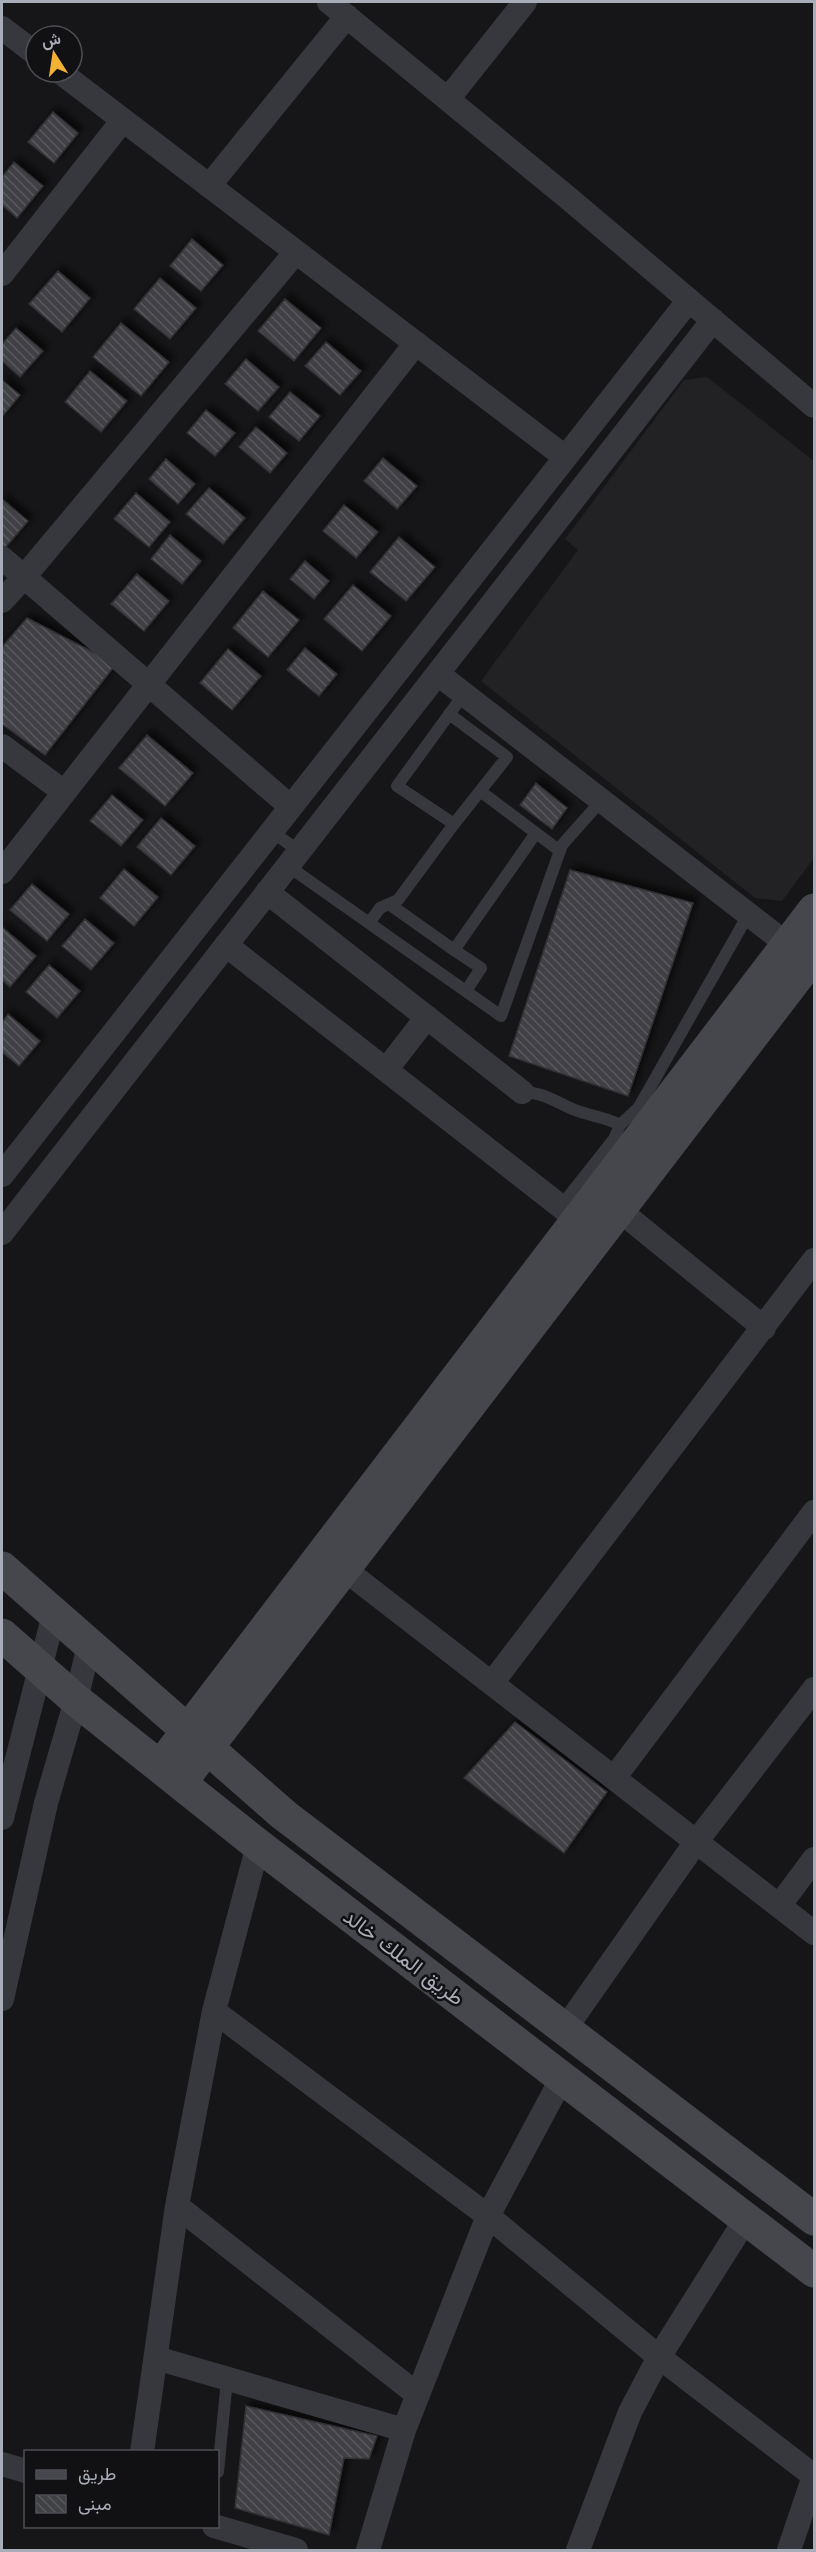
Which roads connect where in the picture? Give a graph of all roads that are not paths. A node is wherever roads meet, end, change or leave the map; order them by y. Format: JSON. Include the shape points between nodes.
{"nodes":[{"id":1,"x":525,"y":2,"type":"edge"},
{"id":2,"x":338,"y":9,"type":"edge"},
{"id":3,"x":2,"y":28,"type":"edge"},
{"id":4,"x":24,"y":45,"type":"edge"},
{"id":5,"x":76,"y":84,"type":"edge"},
{"id":6,"x":448,"y":99,"type":"junction"},
{"id":7,"x":123,"y":120,"type":"junction"},
{"id":8,"x":209,"y":186,"type":"junction"},
{"id":9,"x":296,"y":252,"type":"junction"},
{"id":10,"x":2,"y":274,"type":"edge"},
{"id":11,"x":689,"y":300,"type":"junction"},
{"id":12,"x":713,"y":320,"type":"junction"},
{"id":13,"x":416,"y":343,"type":"junction"},
{"id":14,"x":811,"y":396,"type":"edge"},
{"id":15,"x":566,"y":457,"type":"junction"},
{"id":16,"x":2,"y":558,"type":"edge"},
{"id":17,"x":24,"y":577,"type":"junction"},
{"id":18,"x":2,"y":601,"type":"edge"},
{"id":19,"x":438,"y":674,"type":"junction"},
{"id":20,"x":149,"y":683,"type":"junction"},
{"id":21,"x":464,"y":694,"type":"junction"},
{"id":22,"x":449,"y":714,"type":"junction"},
{"id":23,"x":2,"y":746,"type":"edge"},
{"id":24,"x":480,"y":790,"type":"junction"},
{"id":25,"x":64,"y":792,"type":"junction"},
{"id":26,"x":602,"y":801,"type":"junction"},
{"id":27,"x":291,"y":807,"type":"junction"},
{"id":28,"x":454,"y":825,"type":"junction"},
{"id":29,"x":271,"y":831,"type":"junction"},
{"id":30,"x":536,"y":833,"type":"junction"},
{"id":31,"x":560,"y":851,"type":"junction"},
{"id":32,"x":293,"y":859,"type":"junction"},
{"id":33,"x":2,"y":872,"type":"edge"},
{"id":34,"x":267,"y":892,"type":"junction"},
{"id":35,"x":388,"y":904,"type":"junction"},
{"id":36,"x":814,"y":910,"type":"edge"},
{"id":37,"x":748,"y":915,"type":"junction"},
{"id":38,"x":369,"y":923,"type":"junction"},
{"id":39,"x":226,"y":945,"type":"junction"},
{"id":40,"x":454,"y":950,"type":"junction"},
{"id":41,"x":801,"y":950,"type":"edge"},
{"id":42,"x":466,"y":991,"type":"junction"},
{"id":43,"x":427,"y":1017,"type":"junction"},
{"id":44,"x":711,"y":1068,"type":"junction"},
{"id":45,"x":386,"y":1070,"type":"junction"},
{"id":46,"x":522,"y":1092,"type":"joint"},
{"id":47,"x":620,"y":1125,"type":"junction"},
{"id":48,"x":2,"y":1175,"type":"edge"},
{"id":49,"x":620,"y":1210,"type":"junction"},
{"id":50,"x":570,"y":1213,"type":"junction"},
{"id":51,"x":2,"y":1233,"type":"edge"},
{"id":52,"x":814,"y":1260,"type":"edge"},
{"id":53,"x":764,"y":1328,"type":"junction"},
{"id":54,"x":814,"y":1512,"type":"edge"},
{"id":55,"x":2,"y":1568,"type":"edge"},
{"id":56,"x":344,"y":1569,"type":"junction"},
{"id":57,"x":54,"y":1614,"type":"junction"},
{"id":58,"x":2,"y":1635,"type":"edge"},
{"id":59,"x":89,"y":1645,"type":"junction"},
{"id":60,"x":40,"y":1669,"type":"junction"},
{"id":61,"x":492,"y":1683,"type":"junction"},
{"id":62,"x":814,"y":1689,"type":"edge"},
{"id":63,"x":76,"y":1700,"type":"junction"},
{"id":64,"x":198,"y":1740,"type":"junction"},
{"id":65,"x":170,"y":1775,"type":"junction"},
{"id":66,"x":614,"y":1778,"type":"junction"},
{"id":67,"x":2,"y":1818,"type":"edge"},
{"id":68,"x":696,"y":1842,"type":"junction"},
{"id":69,"x":258,"y":1845,"type":"junction"},
{"id":70,"x":814,"y":1859,"type":"edge"},
{"id":71,"x":779,"y":1906,"type":"junction"},
{"id":72,"x":814,"y":1933,"type":"edge"},
{"id":73,"x":2,"y":1999,"type":"edge"},
{"id":74,"x":214,"y":2011,"type":"junction"},
{"id":75,"x":565,"y":2029,"type":"junction"},
{"id":76,"x":562,"y":2078,"type":"junction"},
{"id":77,"x":177,"y":2206,"type":"junction"},
{"id":78,"x":488,"y":2216,"type":"junction"},
{"id":79,"x":746,"y":2218,"type":"junction"},
{"id":80,"x":814,"y":2219,"type":"edge"},
{"id":81,"x":814,"y":2271,"type":"edge"},
{"id":82,"x":659,"y":2357,"type":"junction"},
{"id":83,"x":156,"y":2358,"type":"junction"},
{"id":84,"x":227,"y":2379,"type":"junction"},
{"id":85,"x":418,"y":2395,"type":"junction"},
{"id":86,"x":404,"y":2430,"type":"junction"},
{"id":87,"x":142,"y":2450,"type":"edge"},
{"id":88,"x":219,"y":2462,"type":"edge"},
{"id":89,"x":2,"y":2464,"type":"edge"},
{"id":90,"x":24,"y":2470,"type":"edge"},
{"id":91,"x":814,"y":2476,"type":"edge"},
{"id":92,"x":219,"y":2527,"type":"edge"},
{"id":93,"x":296,"y":2550,"type":"edge"},
{"id":94,"x":368,"y":2550,"type":"edge"},
{"id":95,"x":578,"y":2550,"type":"edge"},
{"id":96,"x":789,"y":2550,"type":"edge"}],
"edges":[{"from":1,"to":6,"type":"street"},
{"from":2,"to":6,"type":"street"},
{"from":2,"to":8,"type":"street"},
{"from":3,"to":4,"type":"street"},
{"from":5,"to":7,"type":"street"},
{"from":6,"to":11,"type":"street"},
{"from":7,"to":8,"type":"street"},
{"from":7,"to":10,"type":"street"},
{"from":8,"to":9,"type":"street"},
{"from":9,"to":13,"type":"street"},
{"from":9,"to":17,"type":"street"},
{"from":11,"to":12,"type":"street"},
{"from":11,"to":15,"type":"street"},
{"from":12,"to":14,"type":"street"},
{"from":12,"to":19,"type":"street"},
{"from":13,"to":15,"type":"street"},
{"from":13,"to":20,"type":"street"},
{"from":15,"to":27,"type":"street"},
{"from":16,"to":17,"type":"street"},
{"from":17,"to":18,"type":"street"},
{"from":17,"to":20,"type":"street"},
{"from":19,"to":21,"type":"street"},
{"from":19,"to":32,"type":"street"},
{"from":20,"to":25,"type":"street"},
{"from":20,"to":27,"type":"street"},
{"from":21,"to":22,"type":"lane"},
{"from":21,"to":26,"type":"street"},
{"from":22,"to":24,"type":"lane","via":[[507,757]]},
{"from":22,"to":28,"type":"lane","via":[[396,786]]},
{"from":23,"to":25,"type":"street"},
{"from":24,"to":28,"type":"lane"},
{"from":24,"to":30,"type":"lane"},
{"from":25,"to":33,"type":"street"},
{"from":26,"to":31,"type":"lane"},
{"from":26,"to":37,"type":"street"},
{"from":27,"to":29,"type":"street"},
{"from":28,"to":35,"type":"lane","via":[[398,900]]},
{"from":29,"to":32,"type":"lane"},
{"from":29,"to":48,"type":"street"},
{"from":30,"to":31,"type":"lane"},
{"from":30,"to":40,"type":"lane"},
{"from":31,"to":42,"type":"lane","via":[[501,1016]]},
{"from":32,"to":34,"type":"street"},
{"from":32,"to":38,"type":"lane"},
{"from":34,"to":39,"type":"street"},
{"from":34,"to":43,"type":"street"},
{"from":35,"to":38,"type":"lane"},
{"from":35,"to":40,"type":"lane"},
{"from":36,"to":41,"type":"main road"},
{"from":37,"to":41,"type":"street"},
{"from":37,"to":47,"type":"lane","via":[[639,1107]]},
{"from":38,"to":42,"type":"lane"},
{"from":39,"to":45,"type":"street"},
{"from":39,"to":51,"type":"street"},
{"from":40,"to":42,"type":"lane","via":[[481,968]]},
{"from":41,"to":44,"type":"main road"},
{"from":43,"to":45,"type":"street"},
{"from":43,"to":46,"type":"street"},
{"from":44,"to":49,"type":"main road"},
{"from":44,"to":50,"type":"main road"},
{"from":45,"to":50,"type":"street"},
{"from":46,"to":47,"type":"lane","via":[[538,1092]]},
{"from":47,"to":50,"type":"lane"},
{"from":49,"to":53,"type":"street"},
{"from":49,"to":56,"type":"main road"},
{"from":50,"to":64,"type":"main road"},
{"from":52,"to":53,"type":"street"},
{"from":53,"to":61,"type":"street"},
{"from":54,"to":66,"type":"street"},
{"from":55,"to":57,"type":"main road"},
{"from":56,"to":61,"type":"street"},
{"from":56,"to":64,"type":"main road"},
{"from":57,"to":59,"type":"main road"},
{"from":57,"to":60,"type":"street"},
{"from":58,"to":60,"type":"main road","name":"طريق الملك خالد"},
{"from":59,"to":63,"type":"street"},
{"from":59,"to":64,"type":"main road"},
{"from":60,"to":63,"type":"main road","name":"طريق الملك خالد"},
{"from":60,"to":67,"type":"street"},
{"from":61,"to":66,"type":"street"},
{"from":62,"to":68,"type":"street"},
{"from":63,"to":65,"type":"main road","name":"طريق الملك خالد"},
{"from":63,"to":73,"type":"street","via":[[46,1803]]},
{"from":64,"to":65,"type":"main road"},
{"from":64,"to":75,"type":"main road","via":[[284,1815]]},
{"from":65,"to":69,"type":"main road","name":"طريق الملك خالد"},
{"from":66,"to":68,"type":"street"},
{"from":68,"to":71,"type":"street"},
{"from":68,"to":75,"type":"street"},
{"from":69,"to":74,"type":"street"},
{"from":69,"to":76,"type":"main road","name":"طريق الملك خالد"},
{"from":70,"to":71,"type":"street"},
{"from":71,"to":72,"type":"street"},
{"from":74,"to":77,"type":"street"},
{"from":74,"to":78,"type":"street"},
{"from":75,"to":80,"type":"main road"},
{"from":76,"to":78,"type":"street"},
{"from":76,"to":79,"type":"main road","name":"طريق الملك خالد"},
{"from":77,"to":83,"type":"street"},
{"from":77,"to":85,"type":"street"},
{"from":78,"to":82,"type":"street"},
{"from":78,"to":85,"type":"street"},
{"from":79,"to":81,"type":"main road","name":"طريق الملك خالد"},
{"from":79,"to":82,"type":"street"},
{"from":82,"to":91,"type":"street"},
{"from":82,"to":95,"type":"street","via":[[630,2412]]},
{"from":83,"to":84,"type":"street"},
{"from":83,"to":87,"type":"street"},
{"from":84,"to":86,"type":"street"},
{"from":84,"to":88,"type":"lane"},
{"from":85,"to":86,"type":"street"},
{"from":86,"to":94,"type":"street"},
{"from":89,"to":90,"type":"street"},
{"from":91,"to":96,"type":"street"},
{"from":92,"to":93,"type":"street"}]}
